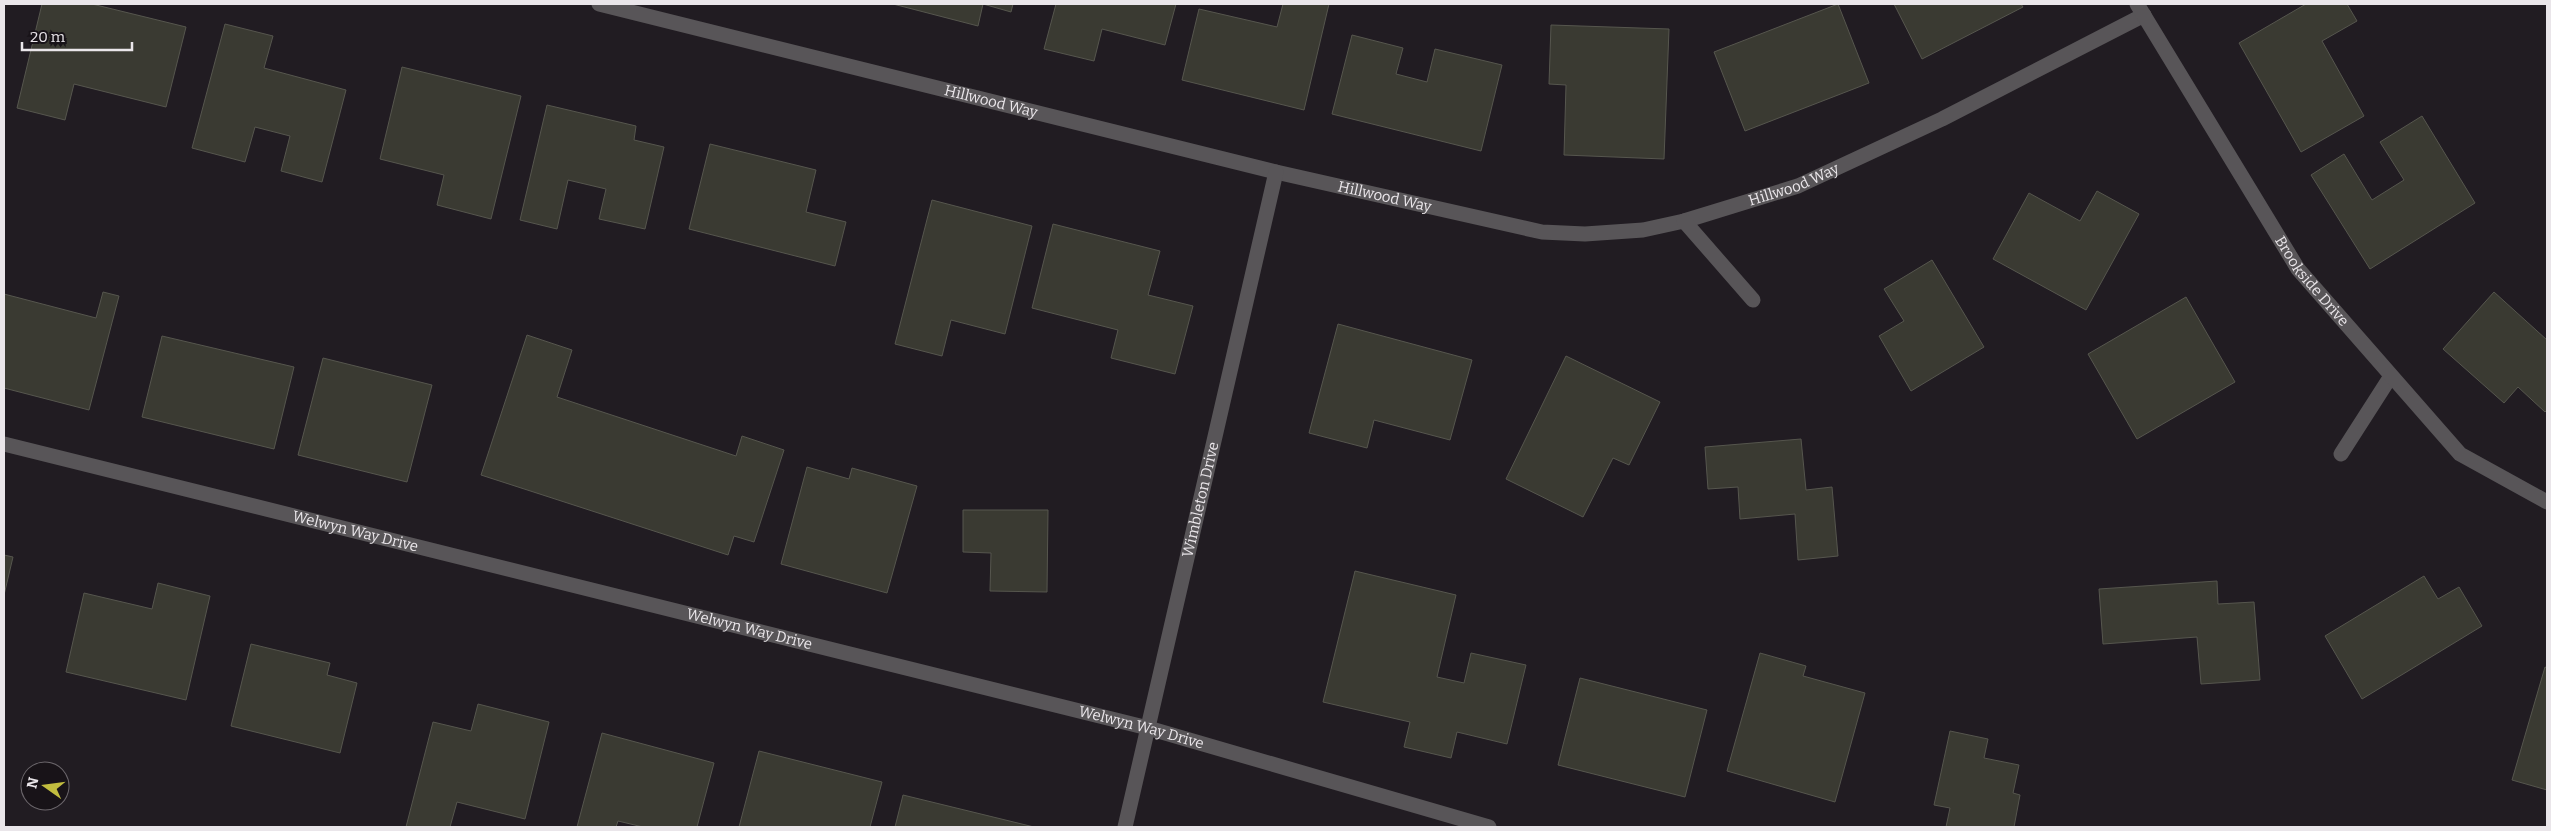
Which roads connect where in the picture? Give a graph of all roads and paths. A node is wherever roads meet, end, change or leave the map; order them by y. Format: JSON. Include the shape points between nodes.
{"nodes":[{"id":1,"x":599,"y":4,"type":"edge"},
{"id":2,"x":2140,"y":9,"type":"edge"},
{"id":3,"x":1276,"y":172,"type":"junction"},
{"id":4,"x":1684,"y":221,"type":"junction"},
{"id":5,"x":1753,"y":300,"type":"dead end"},
{"id":6,"x":2391,"y":376,"type":"junction"},
{"id":7,"x":4,"y":444,"type":"edge"},
{"id":8,"x":2341,"y":454,"type":"dead end"},
{"id":9,"x":2547,"y":502,"type":"edge"},
{"id":10,"x":1148,"y":728,"type":"junction"},
{"id":11,"x":1125,"y":827,"type":"edge"},
{"id":12,"x":1489,"y":827,"type":"edge"}],
"edges":[{"from":1,"to":3,"type":"street","name":"Hillwood Way"},
{"from":2,"to":4,"type":"street","name":"Hillwood Way","via":[[1942,119],[1798,186]]},
{"from":2,"to":6,"type":"street","name":"Brookside Drive","via":[[2298,269]]},
{"from":3,"to":4,"type":"street","name":"Hillwood Way","via":[[1542,232],[1633,231]]},
{"from":3,"to":10,"type":"street","name":"Wimbleton Drive"},
{"from":4,"to":5,"type":"street"},
{"from":6,"to":8,"type":"street"},
{"from":6,"to":9,"type":"street","name":"Brookside Drive","via":[[2460,454]]},
{"from":7,"to":10,"type":"street","name":"Welwyn Way Drive"},
{"from":10,"to":11,"type":"street","name":"Wimbleton Drive"},
{"from":10,"to":12,"type":"street","name":"Welwyn Way Drive"}]}
